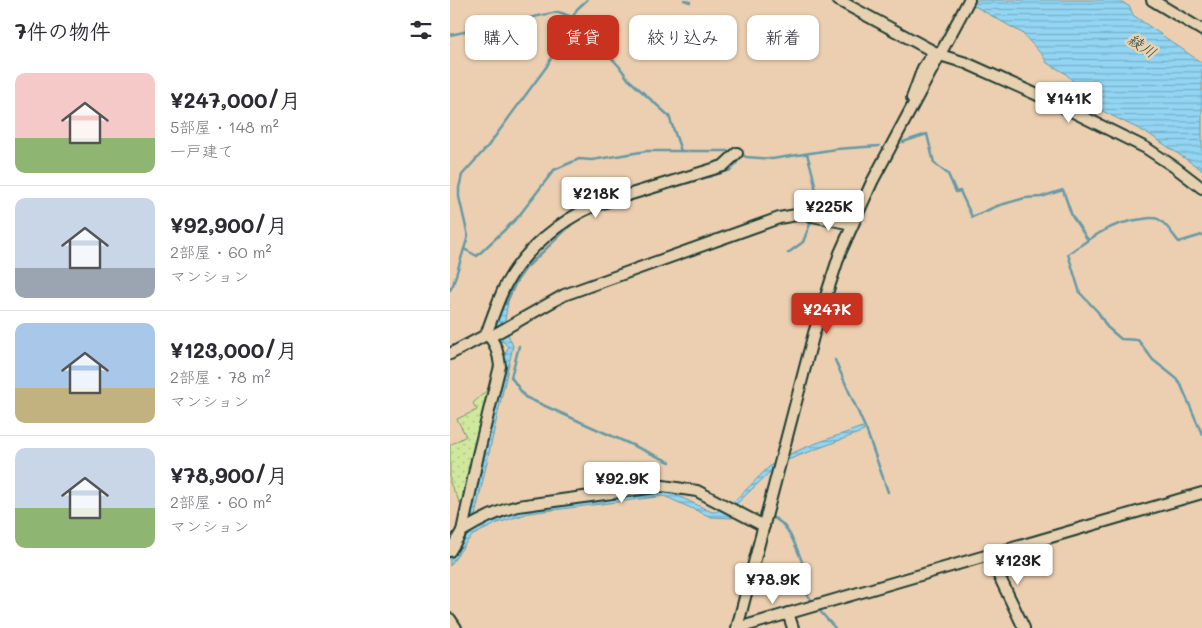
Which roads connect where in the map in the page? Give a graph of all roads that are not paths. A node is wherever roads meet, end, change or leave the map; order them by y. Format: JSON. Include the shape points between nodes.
{"nodes":[{"id":1,"x":838,"y":0,"type":"edge"},
{"id":2,"x":969,"y":0,"type":"edge"},
{"id":3,"x":1152,"y":0,"type":"edge"},
{"id":4,"x":1202,"y":30,"type":"edge"},
{"id":5,"x":939,"y":52,"type":"junction"},
{"id":6,"x":737,"y":153,"type":"dead end"},
{"id":7,"x":1202,"y":188,"type":"edge"},
{"id":8,"x":851,"y":225,"type":"junction"},
{"id":9,"x":490,"y":336,"type":"junction"},
{"id":10,"x":450,"y":354,"type":"edge"},
{"id":11,"x":1202,"y":493,"type":"edge"},
{"id":12,"x":764,"y":526,"type":"junction"},
{"id":13,"x":463,"y":530,"type":"junction"},
{"id":14,"x":450,"y":551,"type":"edge"},
{"id":15,"x":989,"y":555,"type":"junction"},
{"id":16,"x":788,"y":613,"type":"junction"},
{"id":17,"x":450,"y":619,"type":"edge"},
{"id":18,"x":456,"y":628,"type":"edge"},
{"id":19,"x":738,"y":628,"type":"edge"},
{"id":20,"x":793,"y":628,"type":"edge"},
{"id":21,"x":1024,"y":628,"type":"edge"}],
"edges":[{"from":1,"to":5,"type":"street"},
{"from":2,"to":5,"type":"street"},
{"from":3,"to":4,"type":"street"},
{"from":5,"to":7,"type":"street","via":[[1146,148]]},
{"from":5,"to":8,"type":"street"},
{"from":6,"to":9,"type":"street","via":[[723,166],[595,205],[566,221],[544,238],[516,270],[499,299]]},
{"from":8,"to":9,"type":"street","via":[[802,214],[779,218],[564,296]]},
{"from":8,"to":12,"type":"street","via":[[814,333]]},
{"from":9,"to":10,"type":"street"},
{"from":9,"to":13,"type":"street","via":[[500,358],[500,366]]},
{"from":11,"to":15,"type":"street"},
{"from":12,"to":13,"type":"street","via":[[697,491],[663,486],[518,506],[501,510]]},
{"from":12,"to":19,"type":"street"},
{"from":13,"to":14,"type":"street"},
{"from":15,"to":16,"type":"street"},
{"from":15,"to":21,"type":"street"},
{"from":16,"to":19,"type":"street"},
{"from":16,"to":20,"type":"street"},
{"from":17,"to":18,"type":"street"}]}
